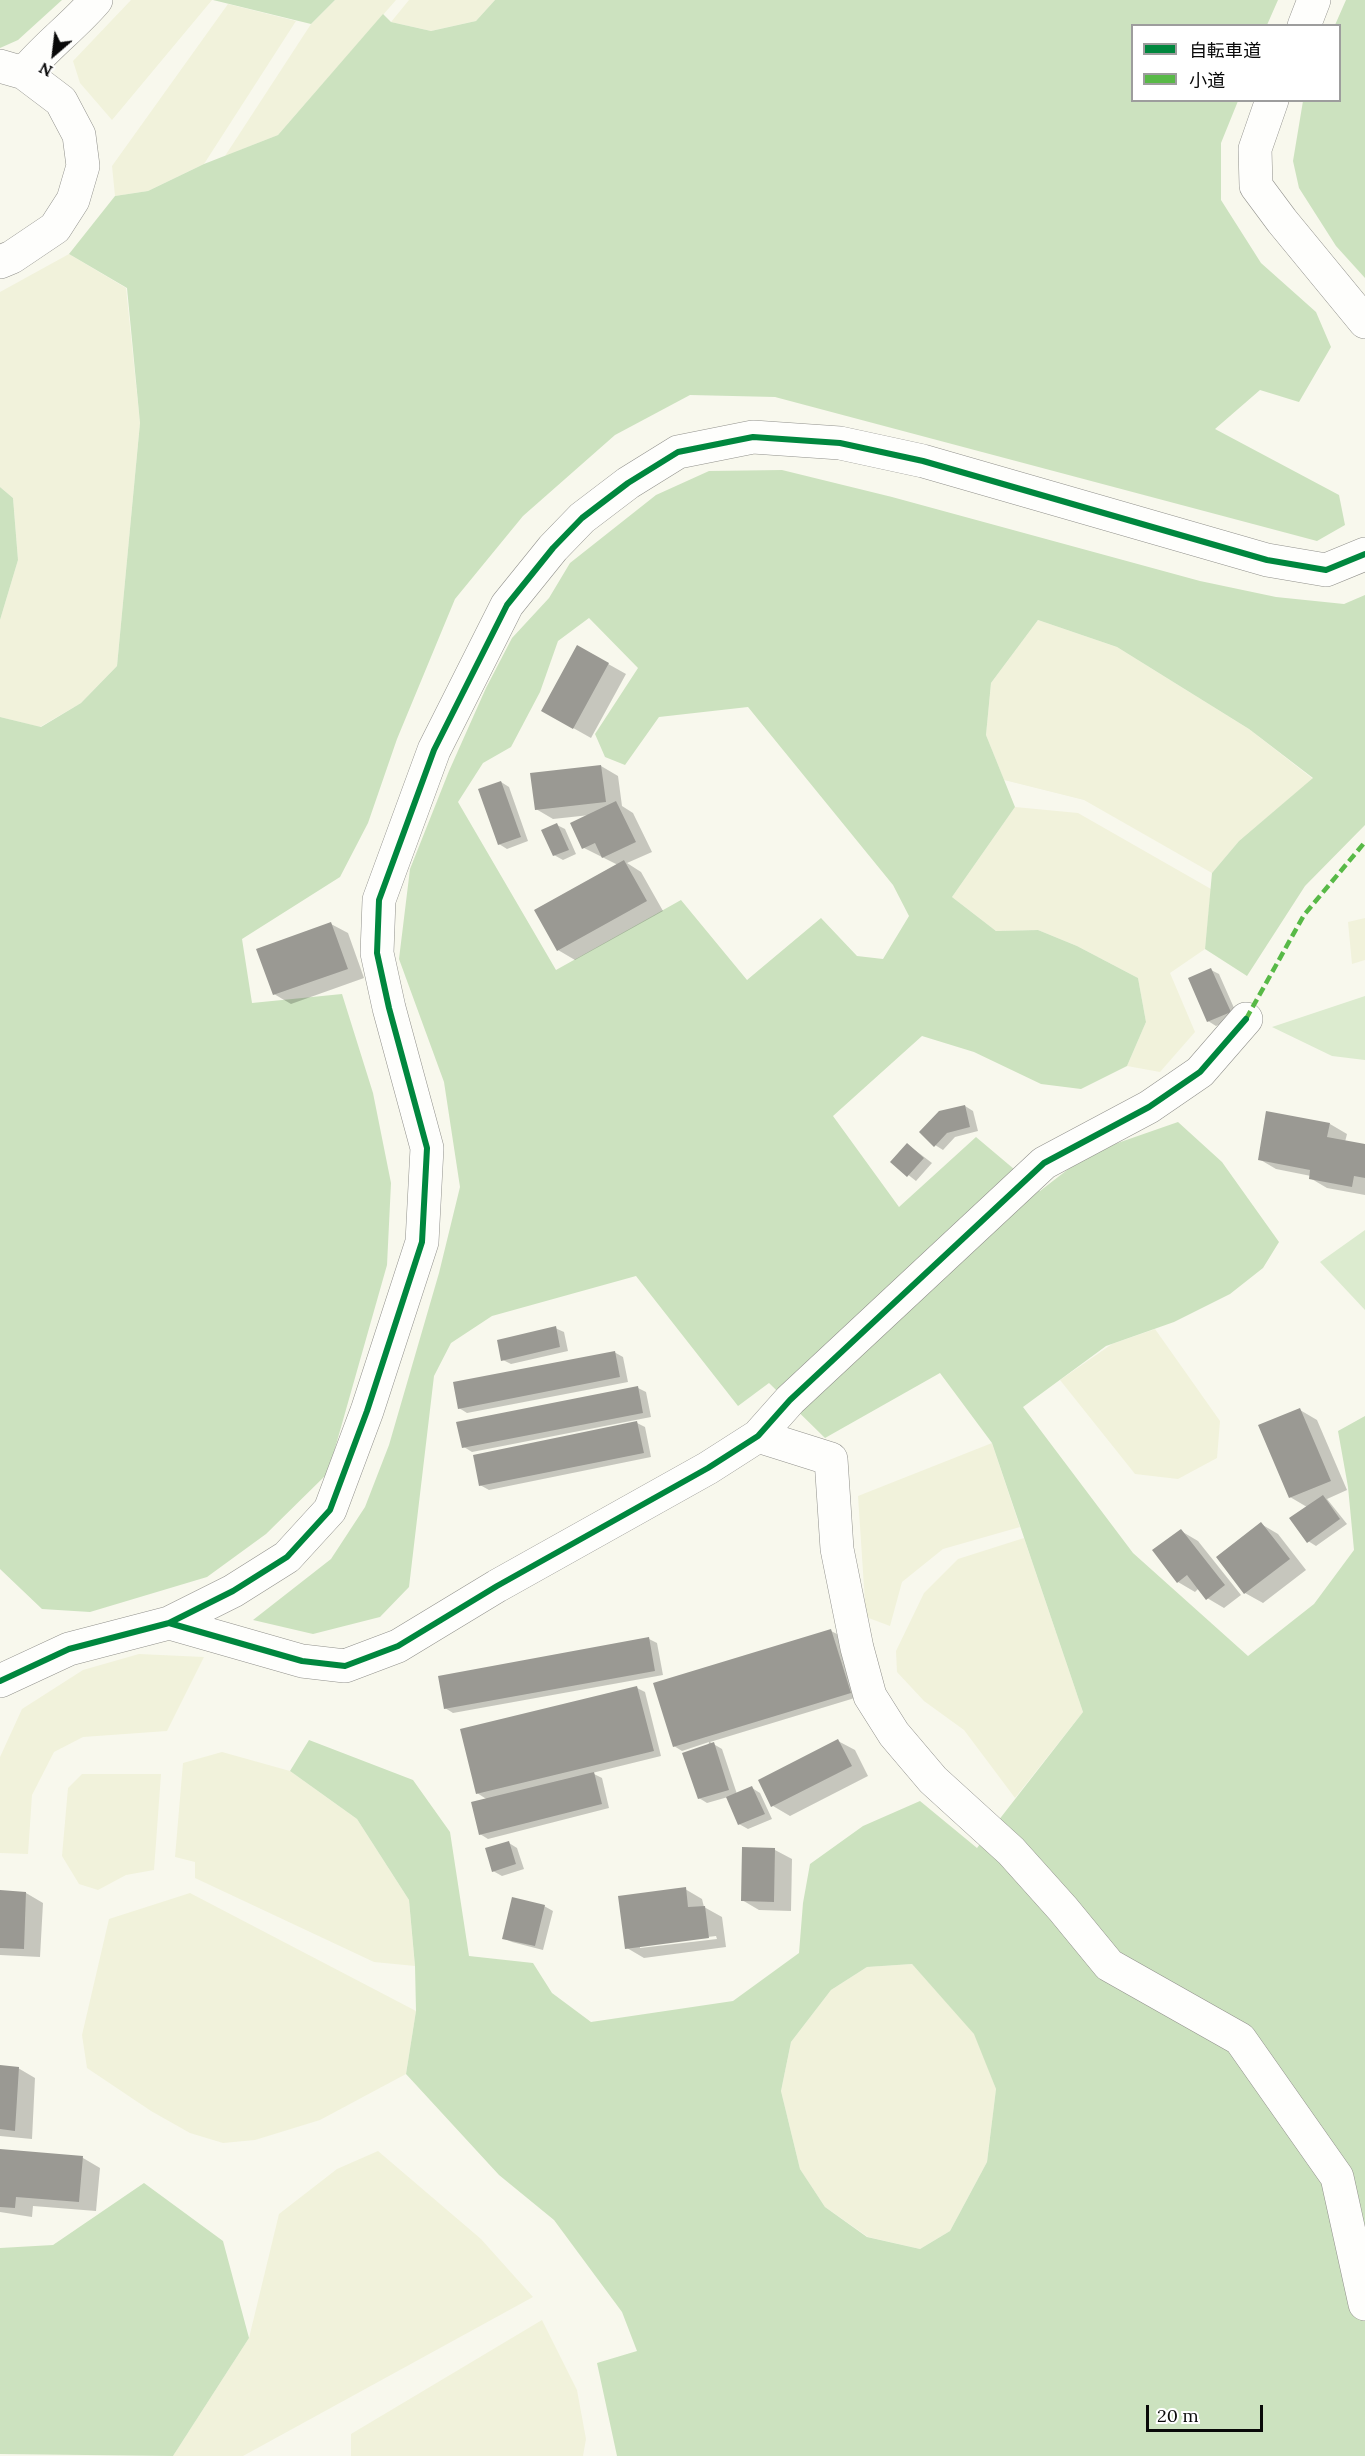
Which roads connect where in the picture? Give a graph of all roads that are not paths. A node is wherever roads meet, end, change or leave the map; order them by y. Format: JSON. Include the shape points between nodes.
{"nodes":[{"id":1,"x":96,"y":0,"type":"edge"},
{"id":2,"x":1314,"y":0,"type":"edge"},
{"id":3,"x":1305,"y":24,"type":"edge"},
{"id":4,"x":12,"y":69,"type":"edge"},
{"id":5,"x":1271,"y":102,"type":"edge"},
{"id":6,"x":0,"y":262,"type":"edge"},
{"id":7,"x":1365,"y":322,"type":"edge"},
{"id":8,"x":1365,"y":554,"type":"edge"},
{"id":9,"x":1246,"y":1019,"type":"dead end"},
{"id":10,"x":758,"y":1436,"type":"junction"},
{"id":11,"x":169,"y":1623,"type":"junction"},
{"id":12,"x":0,"y":1681,"type":"edge"},
{"id":13,"x":1365,"y":2304,"type":"edge"}],
"edges":[{"from":1,"to":4,"type":"street","via":[[42,51]]},
{"from":2,"to":3,"type":"street"},
{"from":4,"to":6,"type":"street","via":[[61,101],[79,135],[83,166],[74,200],[55,228]]},
{"from":5,"to":7,"type":"street","via":[[1255,149],[1256,186]]},
{"from":8,"to":11,"type":"street","via":[[1326,570],[1267,560],[922,461],[840,443],[753,437],[678,452],[582,518],[507,605],[434,750],[379,900],[377,953],[427,1148],[422,1242],[330,1510],[287,1557],[233,1591]]},
{"from":9,"to":10,"type":"street","via":[[1200,1072],[1149,1107],[1044,1163],[790,1400]]},
{"from":10,"to":11,"type":"street","via":[[398,1646],[345,1666],[302,1661]]},
{"from":10,"to":13,"type":"street","via":[[831,1459],[837,1549],[857,1648],[870,1696],[894,1734],[933,1780],[1011,1851],[1109,1965],[1240,2039],[1337,2177]]},
{"from":11,"to":12,"type":"street","via":[[69,1648]]}]}
